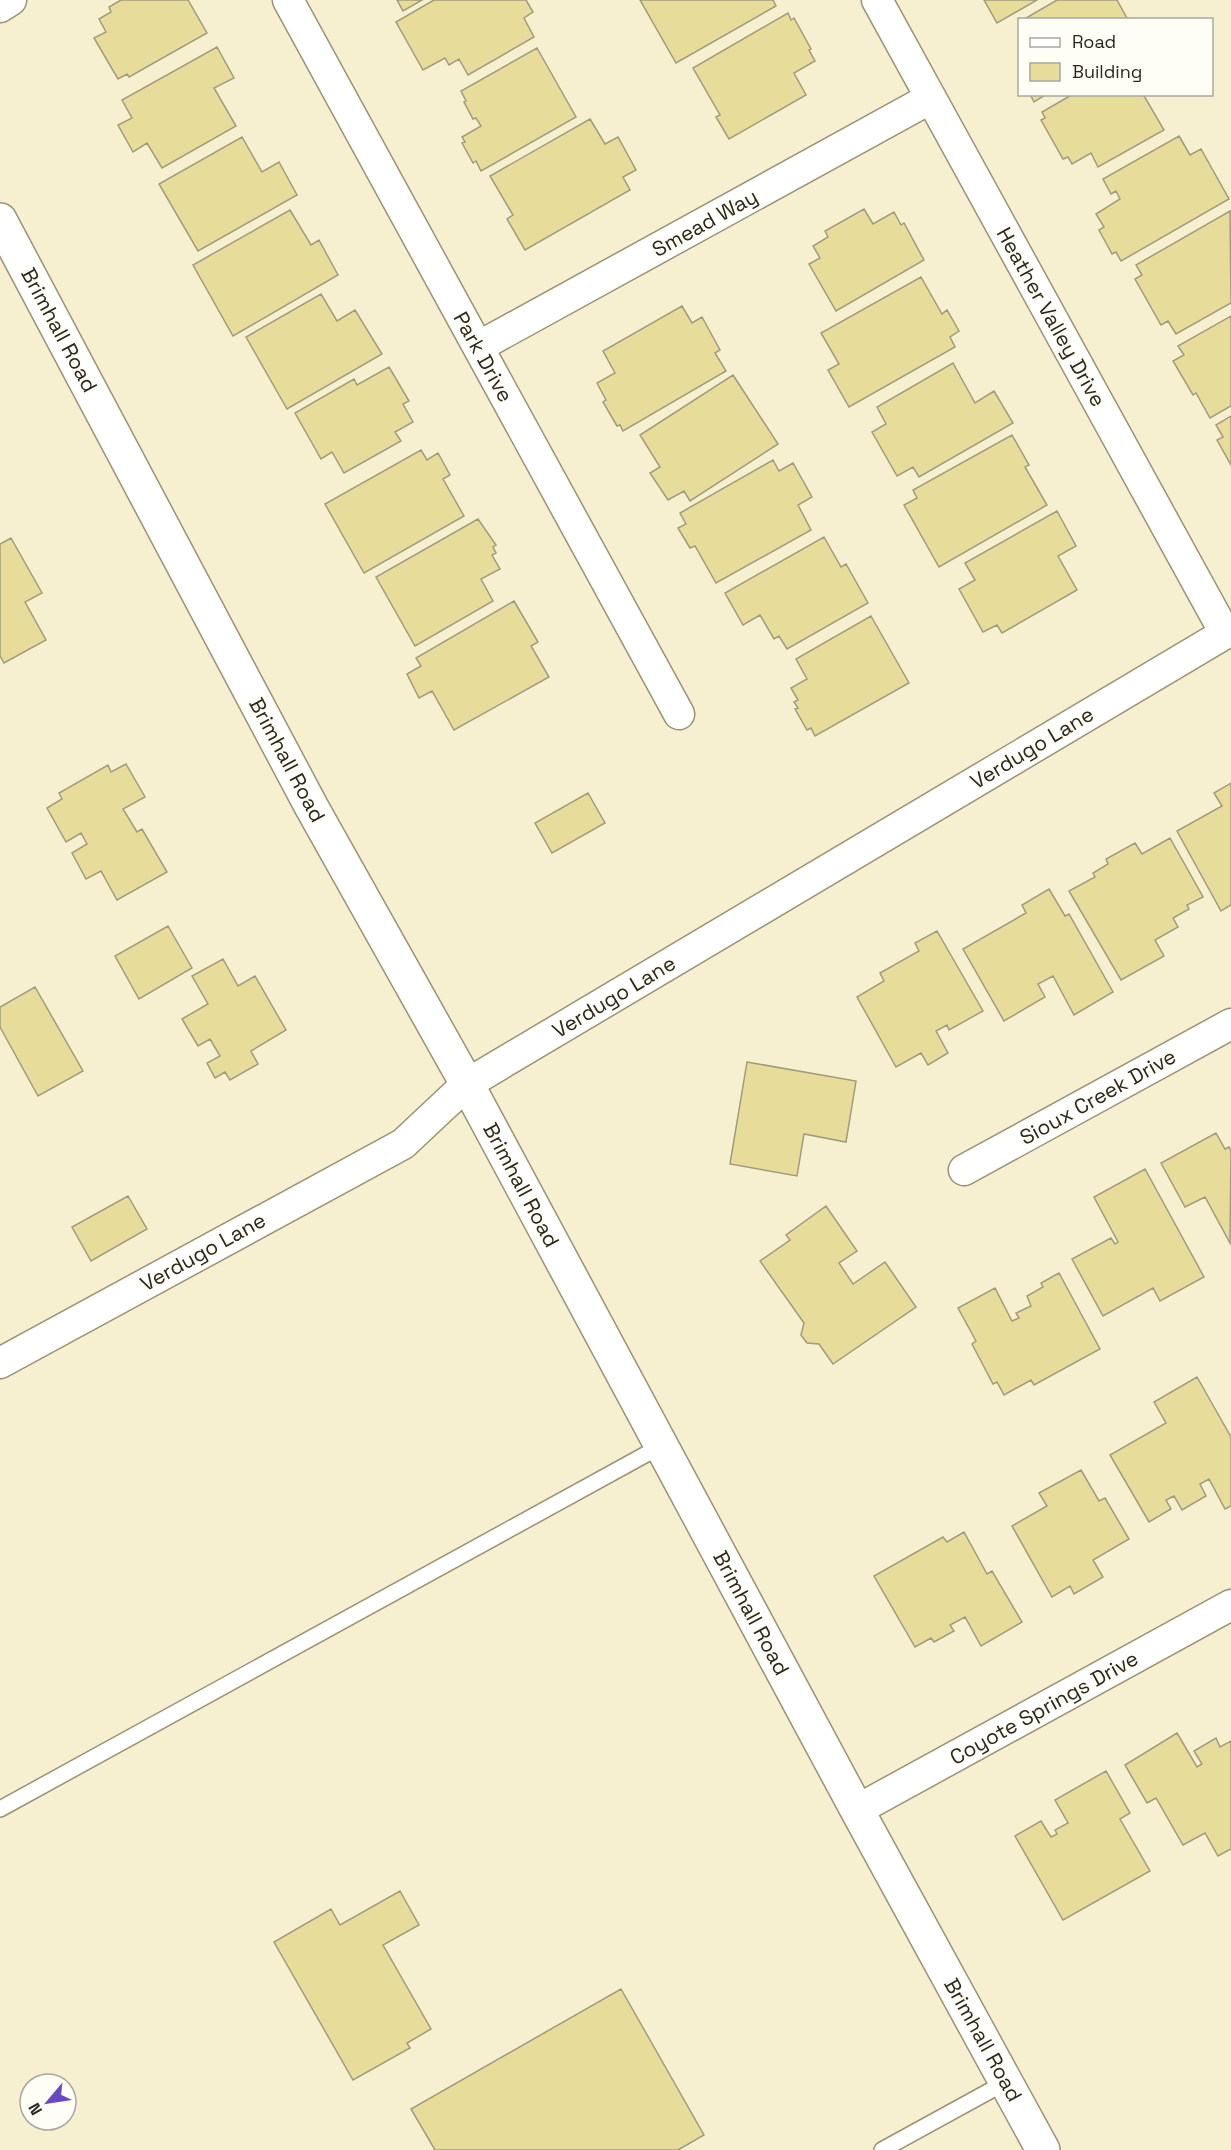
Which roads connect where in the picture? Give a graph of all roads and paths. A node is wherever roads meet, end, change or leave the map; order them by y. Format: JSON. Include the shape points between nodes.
{"nodes":[{"id":1,"x":11,"y":0,"type":"edge"},
{"id":2,"x":288,"y":0,"type":"edge"},
{"id":3,"x":877,"y":0,"type":"edge"},
{"id":4,"x":0,"y":7,"type":"edge"},
{"id":5,"x":931,"y":98,"type":"junction"},
{"id":6,"x":0,"y":220,"type":"edge"},
{"id":7,"x":478,"y":347,"type":"junction"},
{"id":8,"x":1228,"y":632,"type":"edge"},
{"id":9,"x":679,"y":714,"type":"dead end"},
{"id":10,"x":1231,"y":1024,"type":"edge"},
{"id":11,"x":466,"y":1084,"type":"junction"},
{"id":12,"x":964,"y":1170,"type":"dead end"},
{"id":13,"x":0,"y":1363,"type":"edge"},
{"id":14,"x":661,"y":1446,"type":"junction"},
{"id":15,"x":1231,"y":1605,"type":"edge"},
{"id":16,"x":0,"y":1809,"type":"edge"},
{"id":17,"x":857,"y":1810,"type":"junction"},
{"id":18,"x":1006,"y":2082,"type":"junction"},
{"id":19,"x":882,"y":2150,"type":"edge"},
{"id":20,"x":1043,"y":2150,"type":"edge"}],
"edges":[{"from":1,"to":4,"type":"street"},
{"from":2,"to":7,"type":"street","name":"Park Drive"},
{"from":3,"to":5,"type":"street","name":"Heather Valley Drive"},
{"from":5,"to":7,"type":"street","name":"Smead Way"},
{"from":5,"to":8,"type":"street","name":"Heather Valley Drive"},
{"from":6,"to":11,"type":"street","name":"Brimhall Road","via":[[311,806]]},
{"from":7,"to":9,"type":"street","name":"Park Drive"},
{"from":8,"to":11,"type":"street","name":"Verdugo Lane"},
{"from":10,"to":12,"type":"street","name":"Sioux Creek Drive"},
{"from":11,"to":13,"type":"street","name":"Verdugo Lane","via":[[403,1144]]},
{"from":11,"to":14,"type":"street","name":"Brimhall Road"},
{"from":14,"to":16,"type":"lane"},
{"from":14,"to":17,"type":"street","name":"Brimhall Road"},
{"from":15,"to":17,"type":"street","name":"Coyote Springs Drive"},
{"from":17,"to":18,"type":"street","name":"Brimhall Road"},
{"from":18,"to":19,"type":"lane"},
{"from":18,"to":20,"type":"street","name":"Brimhall Road"}]}
